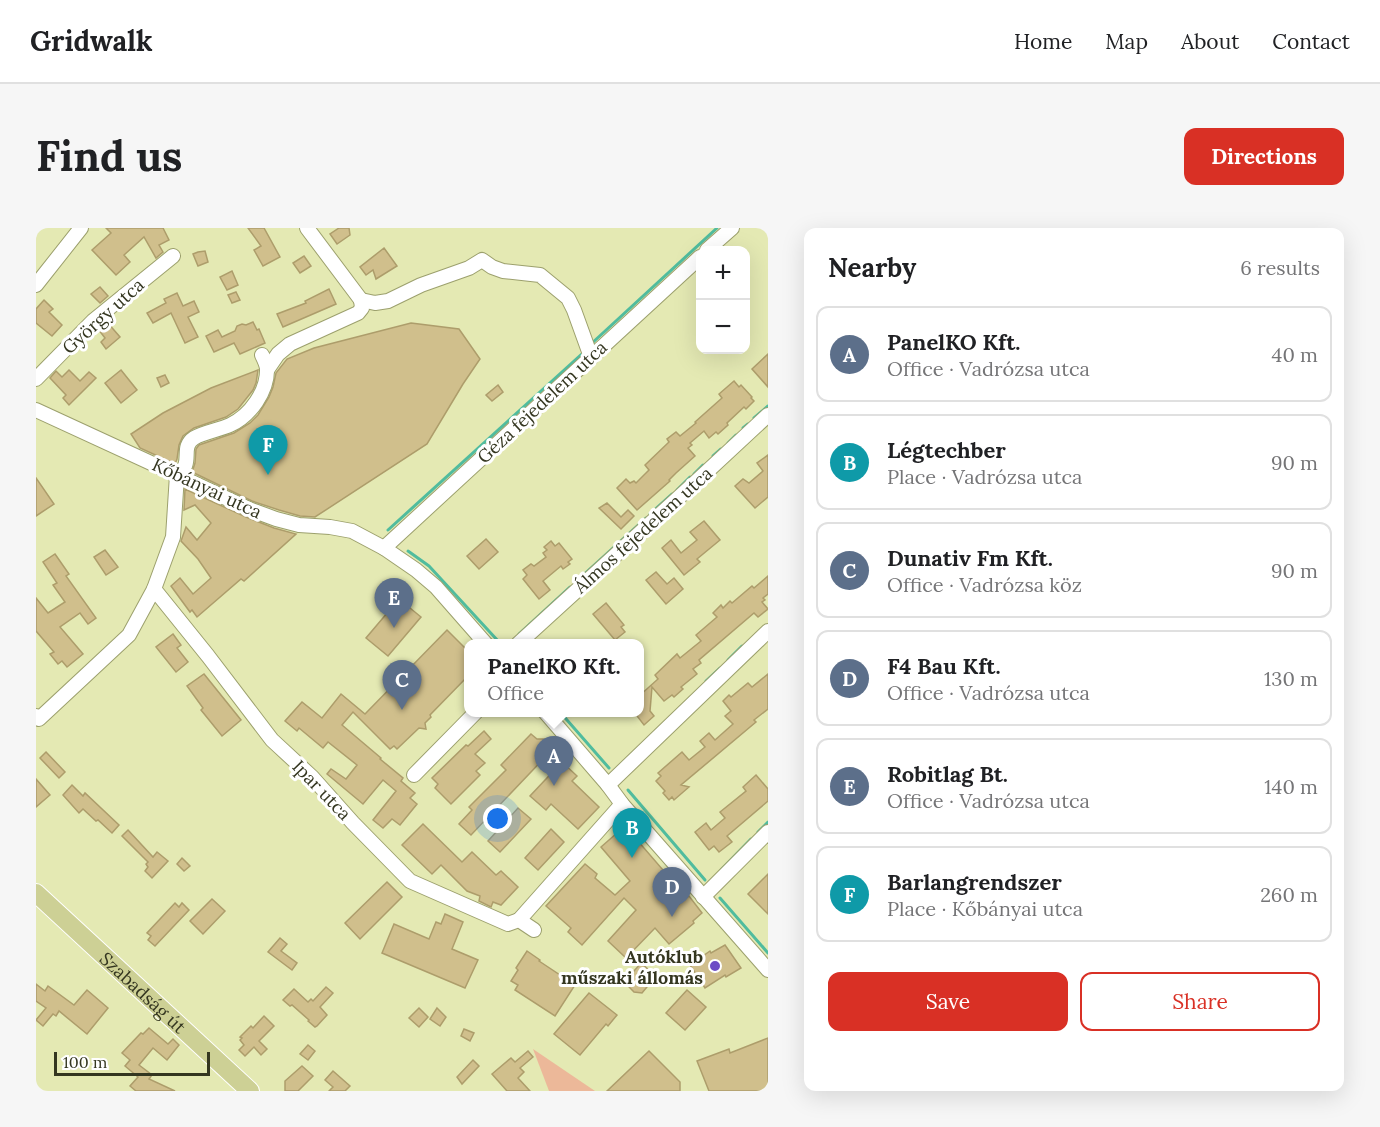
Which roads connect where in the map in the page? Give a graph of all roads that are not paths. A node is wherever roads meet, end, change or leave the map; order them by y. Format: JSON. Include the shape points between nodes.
{"nodes":[{"id":1,"x":81,"y":228,"type":"edge"},
{"id":2,"x":307,"y":228,"type":"edge"},
{"id":3,"x":732,"y":228,"type":"edge"},
{"id":4,"x":712,"y":246,"type":"edge"},
{"id":5,"x":173,"y":256,"type":"dead end"},
{"id":6,"x":696,"y":261,"type":"edge"},
{"id":7,"x":36,"y":285,"type":"edge"},
{"id":8,"x":361,"y":300,"type":"junction"},
{"id":9,"x":262,"y":355,"type":"dead end"},
{"id":10,"x":591,"y":357,"type":"junction"},
{"id":11,"x":267,"y":370,"type":"junction"},
{"id":12,"x":36,"y":379,"type":"edge"},
{"id":13,"x":36,"y":410,"type":"edge"},
{"id":14,"x":768,"y":415,"type":"edge"},
{"id":15,"x":177,"y":474,"type":"junction"},
{"id":16,"x":384,"y":548,"type":"junction"},
{"id":17,"x":154,"y":589,"type":"junction"},
{"id":18,"x":768,"y":631,"type":"edge"},
{"id":19,"x":482,"y":639,"type":"edge"},
{"id":20,"x":524,"y":639,"type":"edge"},
{"id":21,"x":36,"y":716,"type":"edge"},
{"id":22,"x":471,"y":717,"type":"edge"},
{"id":23,"x":549,"y":717,"type":"edge"},
{"id":24,"x":414,"y":776,"type":"dead end"},
{"id":25,"x":608,"y":785,"type":"junction"},
{"id":26,"x":622,"y":804,"type":"junction"},
{"id":27,"x":768,"y":832,"type":"edge"},
{"id":28,"x":36,"y":893,"type":"edge"},
{"id":29,"x":703,"y":897,"type":"junction"},
{"id":30,"x":519,"y":921,"type":"junction"},
{"id":31,"x":534,"y":930,"type":"dead end"},
{"id":32,"x":765,"y":966,"type":"edge"},
{"id":33,"x":768,"y":976,"type":"edge"},
{"id":34,"x":250,"y":1091,"type":"edge"}],
"edges":[{"from":1,"to":7,"type":"street"},
{"from":2,"to":8,"type":"street"},
{"from":3,"to":4,"type":"street"},
{"from":5,"to":12,"type":"street","name":"György utca","via":[[93,321]]},
{"from":6,"to":10,"type":"street","name":"Géza fejedelem utca"},
{"from":8,"to":10,"type":"street","via":[[388,301],[482,260],[503,271],[540,275],[568,298]]},
{"from":8,"to":11,"type":"street","via":[[358,313],[290,344]]},
{"from":9,"to":11,"type":"street"},
{"from":10,"to":16,"type":"street","name":"Géza fejedelem utca"},
{"from":11,"to":15,"type":"street","via":[[265,383],[249,412],[231,424],[195,438],[187,450],[184,470]]},
{"from":13,"to":15,"type":"street","name":"Kőbányai utca"},
{"from":14,"to":20,"type":"street","name":"Álmos fejedelem utca"},
{"from":15,"to":16,"type":"street","name":"Kőbányai utca","via":[[276,519],[352,531]]},
{"from":15,"to":17,"type":"street","via":[[173,537]]},
{"from":16,"to":19,"type":"street","name":"Kőbányai utca","via":[[436,587]]},
{"from":17,"to":21,"type":"street","via":[[129,635],[39,720]]},
{"from":17,"to":30,"type":"street","name":"Ipar utca","via":[[272,740],[410,881],[508,924]]},
{"from":18,"to":25,"type":"street"},
{"from":22,"to":24,"type":"street"},
{"from":23,"to":25,"type":"street"},
{"from":25,"to":26,"type":"street"},
{"from":26,"to":29,"type":"street"},
{"from":26,"to":30,"type":"street"},
{"from":27,"to":29,"type":"street"},
{"from":28,"to":34,"type":"main road","name":"Szabadság út"},
{"from":29,"to":32,"type":"street"},
{"from":30,"to":31,"type":"street","name":"Ipar utca"},
{"from":32,"to":33,"type":"street"}]}
